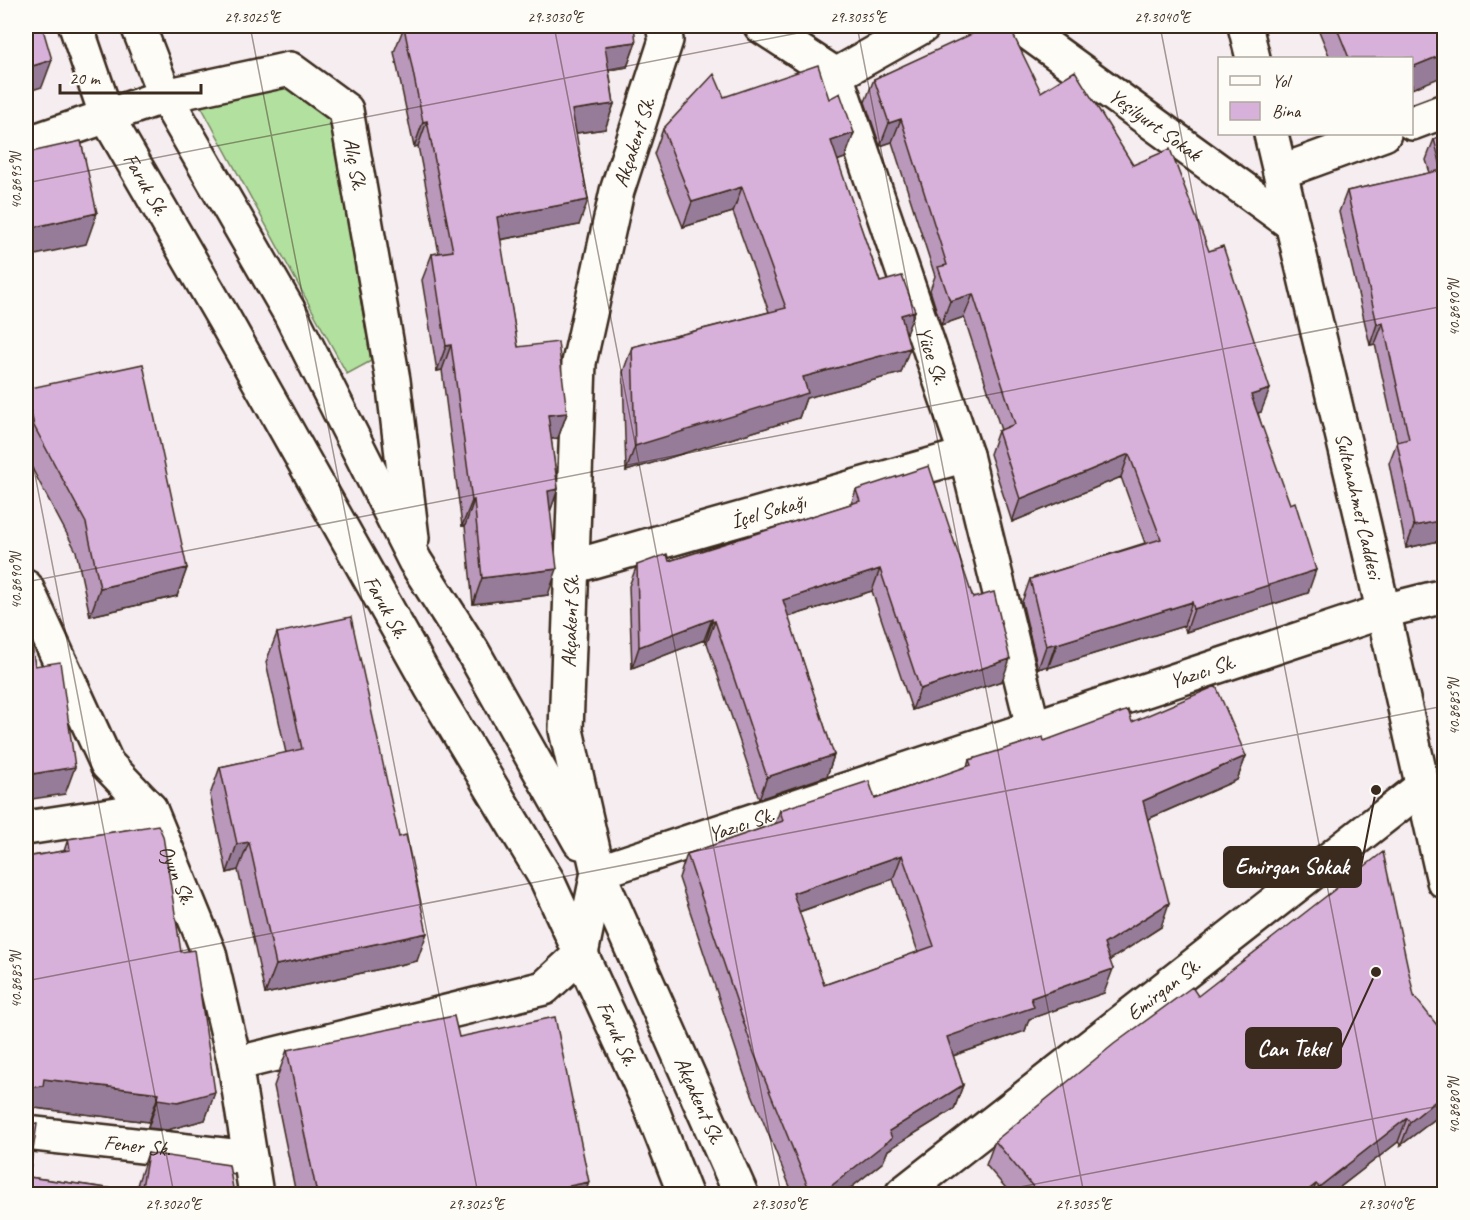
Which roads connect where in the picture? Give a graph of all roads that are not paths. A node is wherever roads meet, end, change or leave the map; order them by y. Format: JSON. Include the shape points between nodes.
{"nodes":[{"id":1,"x":76,"y":26,"type":"edge"},
{"id":2,"x":138,"y":26,"type":"edge"},
{"id":3,"x":663,"y":26,"type":"edge"},
{"id":4,"x":761,"y":26,"type":"edge"},
{"id":5,"x":924,"y":26,"type":"edge"},
{"id":6,"x":1019,"y":26,"type":"edge"},
{"id":7,"x":1245,"y":26,"type":"edge"},
{"id":8,"x":1253,"y":57,"type":"edge"},
{"id":9,"x":836,"y":75,"type":"junction"},
{"id":10,"x":165,"y":96,"type":"junction"},
{"id":11,"x":1444,"y":111,"type":"edge"},
{"id":12,"x":107,"y":117,"type":"junction"},
{"id":13,"x":1413,"y":123,"type":"edge"},
{"id":14,"x":1271,"y":135,"type":"edge"},
{"id":15,"x":1381,"y":135,"type":"edge"},
{"id":16,"x":26,"y":144,"type":"edge"},
{"id":17,"x":1280,"y":172,"type":"junction"},
{"id":18,"x":1292,"y":224,"type":"junction"},
{"id":19,"x":966,"y":455,"type":"junction"},
{"id":20,"x":415,"y":561,"type":"junction"},
{"id":21,"x":572,"y":567,"type":"junction"},
{"id":22,"x":26,"y":587,"type":"edge"},
{"id":23,"x":1444,"y":596,"type":"edge"},
{"id":24,"x":1384,"y":611,"type":"junction"},
{"id":25,"x":1033,"y":727,"type":"junction"},
{"id":26,"x":1423,"y":786,"type":"junction"},
{"id":27,"x":150,"y":809,"type":"junction"},
{"id":28,"x":26,"y":828,"type":"edge"},
{"id":29,"x":597,"y":872,"type":"junction"},
{"id":30,"x":1444,"y":881,"type":"edge"},
{"id":31,"x":581,"y":954,"type":"junction"},
{"id":32,"x":235,"y":1064,"type":"junction"},
{"id":33,"x":26,"y":1133,"type":"edge"},
{"id":34,"x":250,"y":1158,"type":"junction"},
{"id":35,"x":256,"y":1194,"type":"edge"},
{"id":36,"x":685,"y":1194,"type":"edge"},
{"id":37,"x":741,"y":1194,"type":"edge"},
{"id":38,"x":902,"y":1194,"type":"edge"}],
"edges":[{"from":1,"to":12,"type":"street","name":"Faruk Sk."},
{"from":2,"to":10,"type":"street"},
{"from":3,"to":21,"type":"street","name":"Akçakent Sk.","via":[[666,40],[617,191],[579,363]]},
{"from":4,"to":9,"type":"street"},
{"from":5,"to":9,"type":"street"},
{"from":6,"to":18,"type":"street","name":"Yeşilyurt Sokak"},
{"from":7,"to":8,"type":"street"},
{"from":9,"to":19,"type":"street","name":"Yüce Sk."},
{"from":10,"to":12,"type":"street","name":"Alıç Sk."},
{"from":10,"to":20,"type":"street","via":[[290,313]]},
{"from":10,"to":20,"type":"street","name":"Alıç Sk.","via":[[290,69],[346,110],[393,380]]},
{"from":11,"to":13,"type":"street"},
{"from":12,"to":16,"type":"street","name":"Alıç Sk."},
{"from":12,"to":31,"type":"street","name":"Faruk Sk.","via":[[431,687],[547,880]]},
{"from":14,"to":17,"type":"street","name":"Sultanahmet Caddesi"},
{"from":15,"to":17,"type":"street"},
{"from":17,"to":18,"type":"street","name":"Sultanahmet Caddesi"},
{"from":18,"to":24,"type":"street","name":"Sultanahmet Caddesi"},
{"from":19,"to":21,"type":"street","name":"İçel Sokağı"},
{"from":19,"to":25,"type":"street","name":"Yüce Sk."},
{"from":20,"to":29,"type":"street","via":[[473,652]]},
{"from":21,"to":29,"type":"street","name":"Akçakent Sk.","via":[[566,730]]},
{"from":22,"to":27,"type":"street","name":"Oyun Sk.","via":[[107,764]]},
{"from":23,"to":24,"type":"street","name":"Yazıcı Sk."},
{"from":24,"to":25,"type":"street","name":"Yazıcı Sk."},
{"from":24,"to":26,"type":"street","name":"Sultanahmet Caddesi"},
{"from":25,"to":29,"type":"street","name":"Yazıcı Sk."},
{"from":26,"to":30,"type":"street","name":"Sultanahmet Caddesi"},
{"from":26,"to":38,"type":"street","name":"Emirgan Sk."},
{"from":27,"to":28,"type":"street"},
{"from":27,"to":32,"type":"street","name":"Oyun Sk.","via":[[209,953]]},
{"from":29,"to":31,"type":"street"},
{"from":29,"to":37,"type":"street","name":"Akçakent Sk."},
{"from":31,"to":32,"type":"street","via":[[544,988]]},
{"from":31,"to":36,"type":"street","name":"Faruk Sk.","via":[[650,1105]]},
{"from":32,"to":34,"type":"street","name":"Oyun Sk."},
{"from":33,"to":34,"type":"street","name":"Fener Sk."},
{"from":34,"to":35,"type":"street","name":"Oyun Sk."}]}
